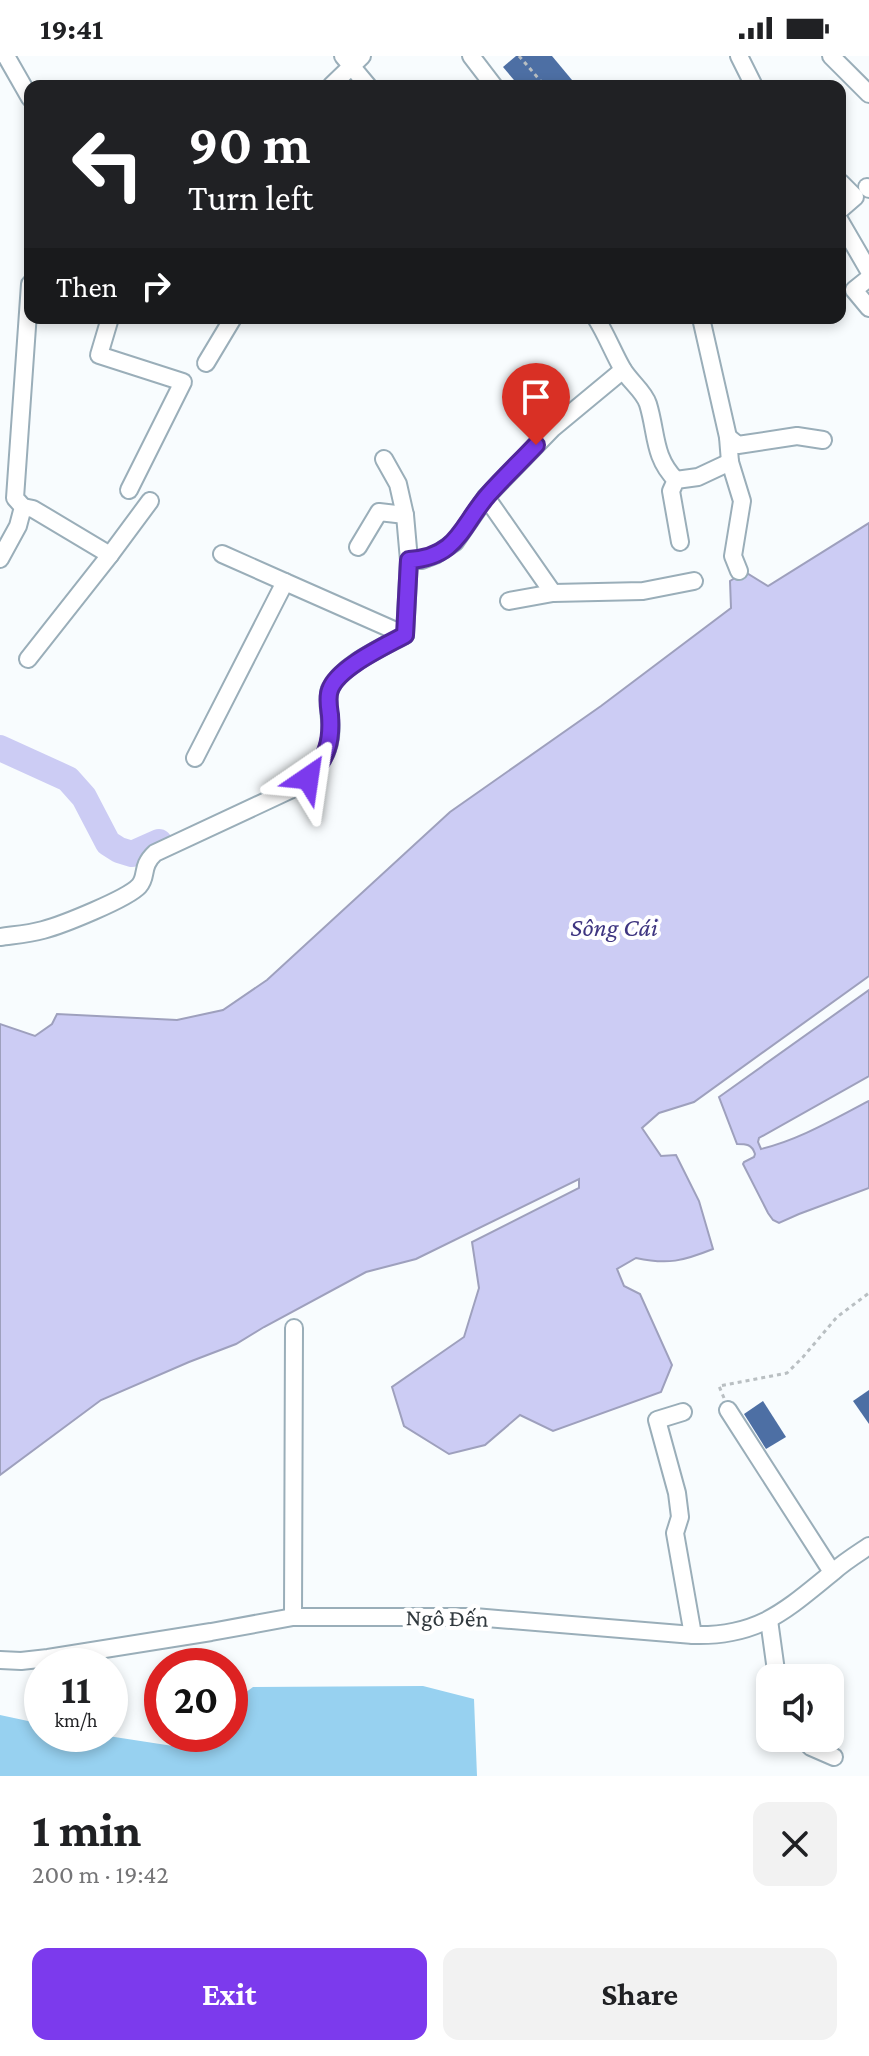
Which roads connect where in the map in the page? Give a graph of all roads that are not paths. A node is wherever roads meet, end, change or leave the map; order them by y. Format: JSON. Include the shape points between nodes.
{"nodes":[{"id":1,"x":6,"y":56,"type":"edge"},
{"id":2,"x":471,"y":56,"type":"edge"},
{"id":3,"x":739,"y":56,"type":"edge"},
{"id":4,"x":831,"y":56,"type":"edge"},
{"id":5,"x":352,"y":59,"type":"edge"},
{"id":6,"x":336,"y":80,"type":"edge"},
{"id":7,"x":364,"y":80,"type":"edge"},
{"id":8,"x":489,"y":80,"type":"edge"},
{"id":9,"x":751,"y":80,"type":"edge"},
{"id":10,"x":24,"y":88,"type":"edge"},
{"id":11,"x":869,"y":94,"type":"edge"},
{"id":12,"x":865,"y":189,"type":"edge"},
{"id":13,"x":846,"y":205,"type":"edge"},
{"id":14,"x":846,"y":231,"type":"edge"},
{"id":15,"x":869,"y":271,"type":"edge"},
{"id":16,"x":869,"y":278,"type":"edge"},
{"id":17,"x":869,"y":308,"type":"edge"},
{"id":18,"x":27,"y":324,"type":"edge"},
{"id":19,"x":108,"y":324,"type":"edge"},
{"id":20,"x":229,"y":324,"type":"edge"},
{"id":21,"x":600,"y":324,"type":"edge"},
{"id":22,"x":702,"y":324,"type":"edge"},
{"id":23,"x":206,"y":363,"type":"dead end"},
{"id":24,"x":623,"y":370,"type":"junction"},
{"id":25,"x":728,"y":437,"type":"junction"},
{"id":26,"x":823,"y":440,"type":"dead end"},
{"id":27,"x":384,"y":459,"type":"dead end"},
{"id":28,"x":730,"y":462,"type":"junction"},
{"id":29,"x":676,"y":480,"type":"junction"},
{"id":30,"x":129,"y":490,"type":"dead end"},
{"id":31,"x":486,"y":497,"type":"junction"},
{"id":32,"x":150,"y":501,"type":"dead end"},
{"id":33,"x":23,"y":507,"type":"junction"},
{"id":34,"x":405,"y":515,"type":"junction"},
{"id":35,"x":680,"y":542,"type":"dead end"},
{"id":36,"x":358,"y":547,"type":"dead end"},
{"id":37,"x":222,"y":554,"type":"dead end"},
{"id":38,"x":110,"y":555,"type":"junction"},
{"id":39,"x":0,"y":559,"type":"edge"},
{"id":40,"x":409,"y":560,"type":"junction"},
{"id":41,"x":739,"y":571,"type":"dead end"},
{"id":42,"x":694,"y":581,"type":"dead end"},
{"id":43,"x":285,"y":582,"type":"junction"},
{"id":44,"x":553,"y":593,"type":"junction"},
{"id":45,"x":509,"y":601,"type":"dead end"},
{"id":46,"x":405,"y":635,"type":"junction"},
{"id":47,"x":28,"y":659,"type":"dead end"},
{"id":48,"x":195,"y":758,"type":"dead end"},
{"id":49,"x":0,"y":937,"type":"edge"},
{"id":50,"x":294,"y":1328,"type":"dead end"},
{"id":51,"x":728,"y":1410,"type":"road end"},
{"id":52,"x":683,"y":1412,"type":"dead end"},
{"id":53,"x":869,"y":1546,"type":"edge"},
{"id":54,"x":832,"y":1572,"type":"junction"},
{"id":55,"x":293,"y":1617,"type":"junction"},
{"id":56,"x":769,"y":1620,"type":"junction"},
{"id":57,"x":693,"y":1635,"type":"junction"},
{"id":58,"x":0,"y":1660,"type":"edge"},
{"id":59,"x":775,"y":1664,"type":"edge"},
{"id":60,"x":822,"y":1752,"type":"edge"},
{"id":61,"x":834,"y":1757,"type":"dead end"}],
"edges":[{"from":1,"to":10,"type":"street"},
{"from":2,"to":8,"type":"street"},
{"from":3,"to":9,"type":"street"},
{"from":4,"to":11,"type":"street"},
{"from":5,"to":6,"type":"street"},
{"from":5,"to":7,"type":"street"},
{"from":12,"to":13,"type":"street"},
{"from":14,"to":15,"type":"street"},
{"from":16,"to":17,"type":"street","via":[[854,290]]},
{"from":18,"to":33,"type":"street","via":[[15,498]]},
{"from":19,"to":30,"type":"street","via":[[99,355],[183,382]]},
{"from":20,"to":23,"type":"street"},
{"from":21,"to":24,"type":"street"},
{"from":22,"to":25,"type":"street"},
{"from":24,"to":29,"type":"street","via":[[647,401],[659,456]]},
{"from":24,"to":31,"type":"street","via":[[553,428]]},
{"from":25,"to":26,"type":"street","via":[[738,445],[797,436]]},
{"from":25,"to":28,"type":"street"},
{"from":27,"to":34,"type":"street","via":[[398,484]]},
{"from":28,"to":29,"type":"street","via":[[698,477]]},
{"from":28,"to":41,"type":"street","via":[[742,501],[733,556]]},
{"from":29,"to":35,"type":"street","via":[[671,491]]},
{"from":31,"to":40,"type":"street","via":[[447,549]]},
{"from":31,"to":44,"type":"street"},
{"from":32,"to":38,"type":"street"},
{"from":33,"to":38,"type":"street"},
{"from":33,"to":39,"type":"street"},
{"from":34,"to":36,"type":"street","via":[[379,512]]},
{"from":34,"to":40,"type":"street"},
{"from":37,"to":43,"type":"street"},
{"from":38,"to":47,"type":"street"},
{"from":40,"to":46,"type":"street"},
{"from":42,"to":44,"type":"street","via":[[643,591]]},
{"from":43,"to":46,"type":"street"},
{"from":43,"to":48,"type":"street"},
{"from":44,"to":45,"type":"street"},
{"from":46,"to":49,"type":"street","via":[[335,681],[329,691],[331,740],[308,778],[155,853],[138,887],[113,902],[44,930]]},
{"from":50,"to":55,"type":"street"},
{"from":51,"to":54,"type":"street"},
{"from":52,"to":57,"type":"street","via":[[657,1420],[677,1493],[680,1517],[675,1533]]},
{"from":53,"to":54,"type":"street","name":"Ngô Đến"},
{"from":54,"to":56,"type":"street","name":"Ngô Đến"},
{"from":55,"to":57,"type":"street","name":"Ngô Đến","via":[[474,1617]]},
{"from":55,"to":58,"type":"street","name":"Ngô Đến","via":[[48,1658]]},
{"from":56,"to":57,"type":"street","name":"Ngô Đến","via":[[733,1633]]},
{"from":56,"to":59,"type":"street"},
{"from":60,"to":61,"type":"street"}]}
